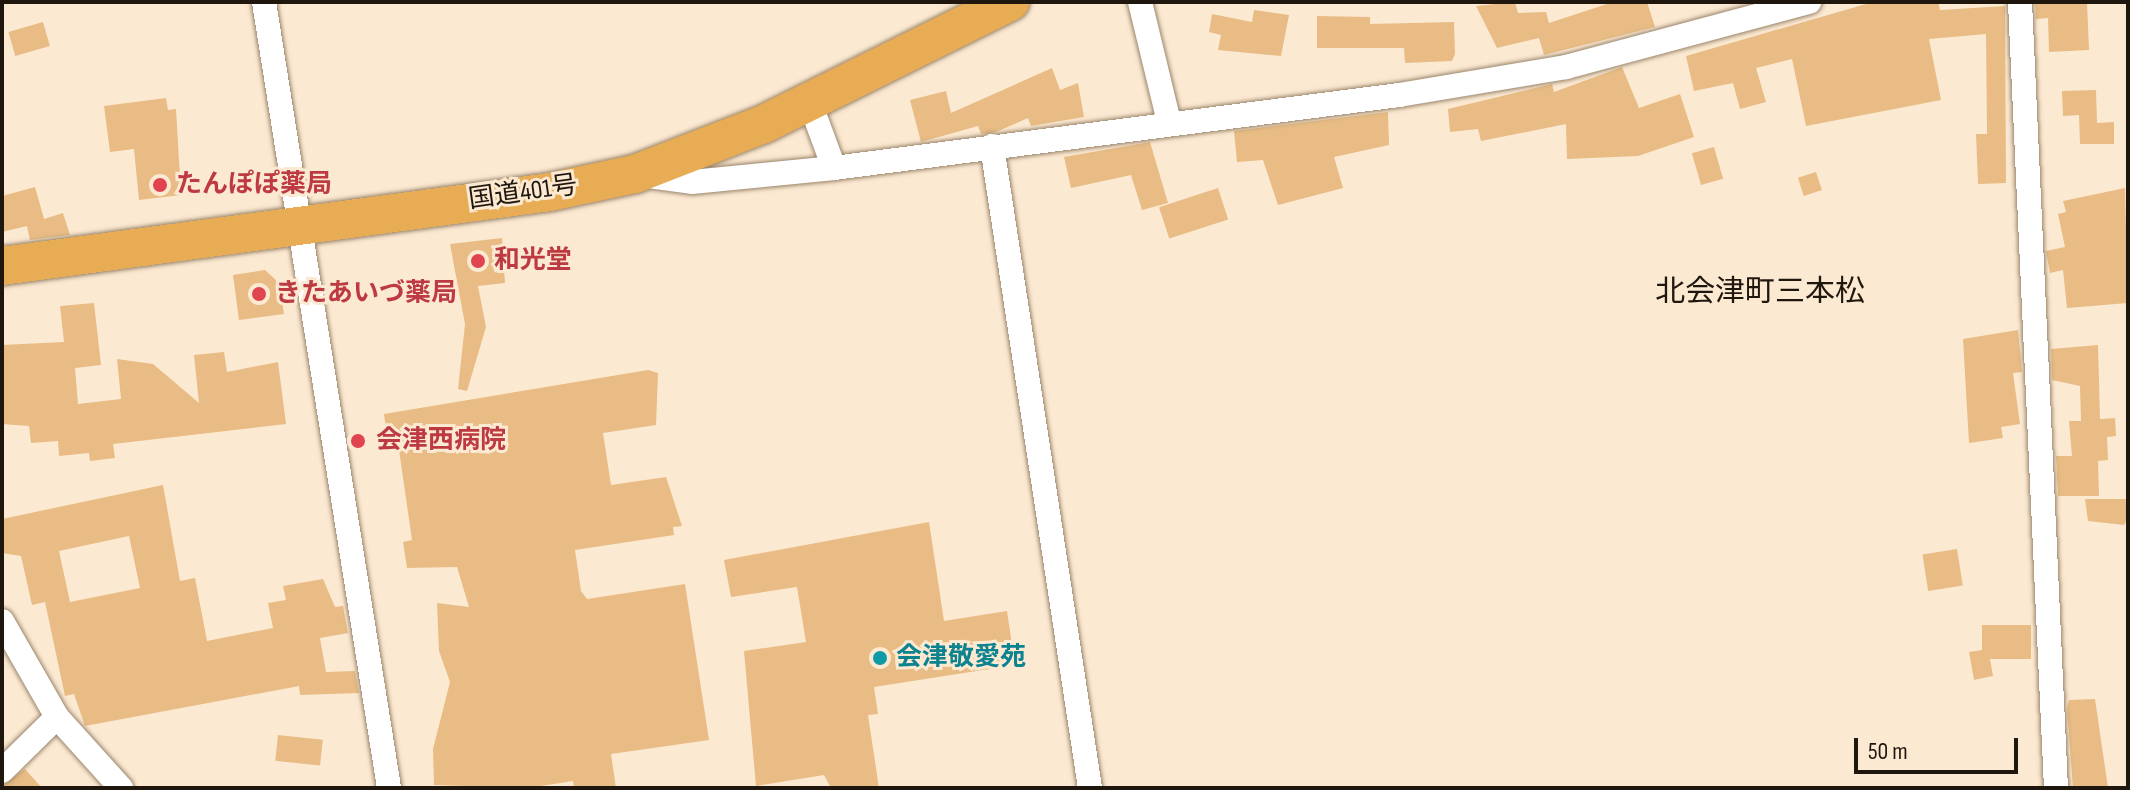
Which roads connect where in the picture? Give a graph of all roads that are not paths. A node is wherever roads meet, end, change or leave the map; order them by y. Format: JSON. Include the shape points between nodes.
{"nodes":[{"id":1,"x":264,"y":2,"type":"edge"},
{"id":2,"x":1010,"y":2,"type":"edge"},
{"id":3,"x":1140,"y":2,"type":"edge"},
{"id":4,"x":1809,"y":2,"type":"edge"},
{"id":5,"x":2020,"y":2,"type":"edge"},
{"id":6,"x":1747,"y":10,"type":"edge"},
{"id":7,"x":810,"y":103,"type":"junction"},
{"id":8,"x":1169,"y":122,"type":"junction"},
{"id":9,"x":992,"y":146,"type":"junction"},
{"id":10,"x":834,"y":168,"type":"junction"},
{"id":11,"x":635,"y":174,"type":"junction"},
{"id":12,"x":302,"y":223,"type":"junction"},
{"id":13,"x":2,"y":266,"type":"edge"},
{"id":14,"x":2,"y":621,"type":"edge"},
{"id":15,"x":57,"y":717,"type":"junction"},
{"id":16,"x":2,"y":771,"type":"edge"},
{"id":17,"x":121,"y":788,"type":"edge"},
{"id":18,"x":389,"y":788,"type":"edge"},
{"id":19,"x":1090,"y":788,"type":"edge"},
{"id":20,"x":2056,"y":788,"type":"edge"}],
"edges":[{"from":1,"to":12,"type":"street"},
{"from":2,"to":7,"type":"highway","name":"国道401号"},
{"from":3,"to":8,"type":"street"},
{"from":4,"to":6,"type":"street"},
{"from":5,"to":20,"type":"street"},
{"from":6,"to":8,"type":"street","via":[[1566,67]]},
{"from":7,"to":10,"type":"street"},
{"from":7,"to":11,"type":"highway","name":"国道401号"},
{"from":8,"to":9,"type":"street"},
{"from":9,"to":10,"type":"street"},
{"from":9,"to":19,"type":"street"},
{"from":10,"to":11,"type":"street","via":[[692,182]]},
{"from":11,"to":12,"type":"highway","name":"国道401号"},
{"from":12,"to":13,"type":"highway","name":"国道401号"},
{"from":12,"to":18,"type":"street"},
{"from":14,"to":15,"type":"street"},
{"from":15,"to":16,"type":"street"},
{"from":15,"to":17,"type":"street"}]}
